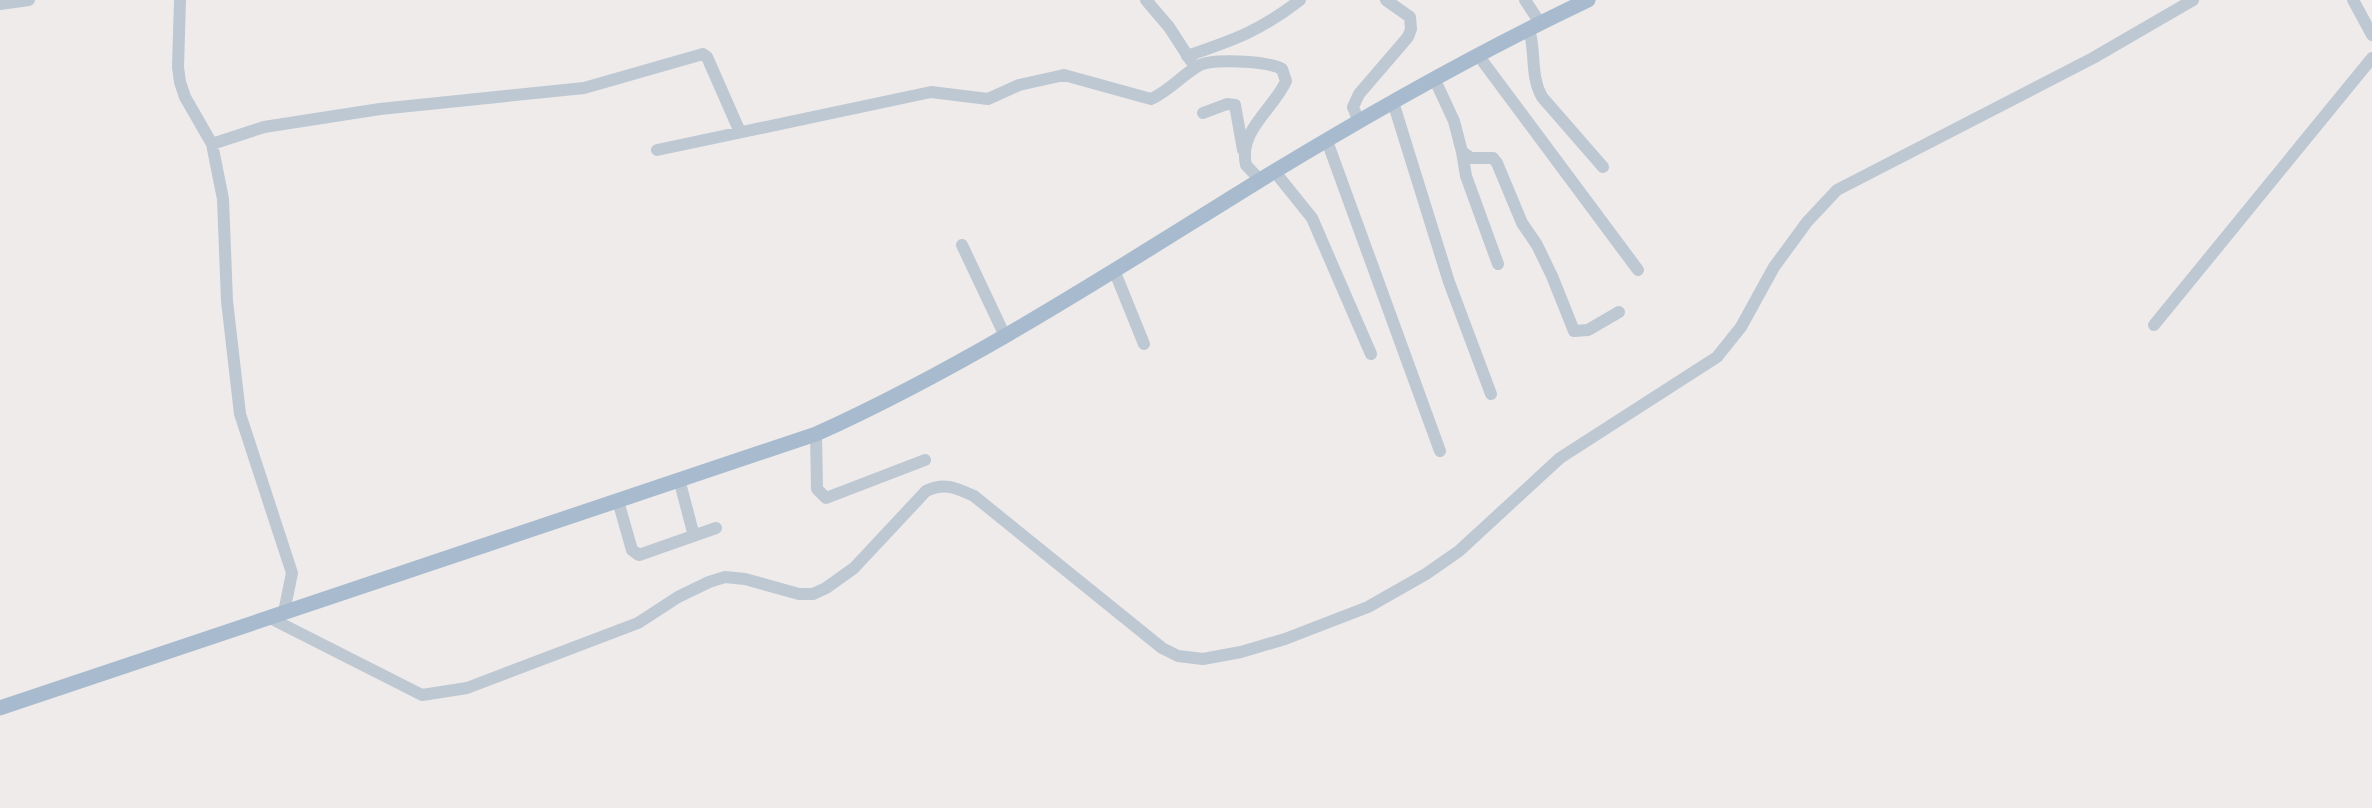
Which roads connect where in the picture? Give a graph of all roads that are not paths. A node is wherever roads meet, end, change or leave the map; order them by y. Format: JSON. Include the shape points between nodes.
{"nodes":[{"id":1,"x":29,"y":0,"type":"edge"},
{"id":2,"x":180,"y":0,"type":"edge"},
{"id":3,"x":1146,"y":0,"type":"edge"},
{"id":4,"x":1300,"y":0,"type":"edge"},
{"id":5,"x":1386,"y":0,"type":"edge"},
{"id":6,"x":1525,"y":0,"type":"edge"},
{"id":7,"x":1588,"y":0,"type":"edge"},
{"id":8,"x":2193,"y":0,"type":"edge"},
{"id":9,"x":2353,"y":0,"type":"edge"},
{"id":10,"x":0,"y":4,"type":"edge"},
{"id":11,"x":1535,"y":26,"type":"junction"},
{"id":12,"x":2372,"y":35,"type":"edge"},
{"id":13,"x":1478,"y":55,"type":"junction"},
{"id":14,"x":1187,"y":56,"type":"junction"},
{"id":15,"x":2372,"y":58,"type":"edge"},
{"id":16,"x":1196,"y":67,"type":"junction"},
{"id":17,"x":1434,"y":78,"type":"junction"},
{"id":18,"x":1393,"y":102,"type":"junction"},
{"id":19,"x":1203,"y":112,"type":"dead end"},
{"id":20,"x":1359,"y":122,"type":"junction"},
{"id":21,"x":740,"y":132,"type":"junction"},
{"id":22,"x":1327,"y":141,"type":"junction"},
{"id":23,"x":212,"y":144,"type":"junction"},
{"id":24,"x":657,"y":150,"type":"dead end"},
{"id":25,"x":1462,"y":152,"type":"junction"},
{"id":26,"x":1244,"y":157,"type":"junction"},
{"id":27,"x":1603,"y":167,"type":"dead end"},
{"id":28,"x":1275,"y":172,"type":"junction"},
{"id":29,"x":1260,"y":180,"type":"junction"},
{"id":30,"x":962,"y":245,"type":"dead end"},
{"id":31,"x":1498,"y":264,"type":"dead end"},
{"id":32,"x":1114,"y":270,"type":"junction"},
{"id":33,"x":1638,"y":270,"type":"dead end"},
{"id":34,"x":1619,"y":312,"type":"dead end"},
{"id":35,"x":2154,"y":325,"type":"dead end"},
{"id":36,"x":1005,"y":336,"type":"junction"},
{"id":37,"x":1144,"y":344,"type":"dead end"},
{"id":38,"x":1371,"y":354,"type":"dead end"},
{"id":39,"x":1491,"y":394,"type":"dead end"},
{"id":40,"x":816,"y":434,"type":"junction"},
{"id":41,"x":1440,"y":451,"type":"dead end"},
{"id":42,"x":925,"y":460,"type":"dead end"},
{"id":43,"x":679,"y":479,"type":"junction"},
{"id":44,"x":618,"y":501,"type":"junction"},
{"id":45,"x":717,"y":528,"type":"dead end"},
{"id":46,"x":694,"y":536,"type":"junction"},
{"id":47,"x":284,"y":612,"type":"junction"},
{"id":48,"x":268,"y":617,"type":"junction"},
{"id":49,"x":0,"y":708,"type":"edge"}],
"edges":[{"from":1,"to":10,"type":"street"},
{"from":2,"to":23,"type":"street","via":[[180,82]]},
{"from":3,"to":14,"type":"street"},
{"from":4,"to":14,"type":"street","via":[[1227,44]]},
{"from":5,"to":20,"type":"street","via":[[1410,17],[1411,29],[1408,38],[1359,94],[1353,107]]},
{"from":6,"to":11,"type":"street"},
{"from":7,"to":11,"type":"main road"},
{"from":8,"to":48,"type":"street","via":[[2093,58],[1838,190],[1807,222],[1774,267],[1741,327],[1716,357],[1560,458],[1459,551],[1426,574],[1368,607],[1285,639],[1203,659],[1178,656],[1162,648],[974,496],[949,485],[926,491],[854,568],[813,594],[799,594],[745,579],[709,582],[638,623],[467,688],[422,695]]},
{"from":9,"to":12,"type":"street"},
{"from":11,"to":13,"type":"main road"},
{"from":11,"to":27,"type":"street","via":[[1536,86]]},
{"from":13,"to":17,"type":"main road"},
{"from":13,"to":33,"type":"street"},
{"from":14,"to":16,"type":"street"},
{"from":15,"to":35,"type":"street"},
{"from":16,"to":21,"type":"street","via":[[1151,99],[1064,75],[1019,85],[988,99],[931,92]]},
{"from":16,"to":26,"type":"street","via":[[1274,64],[1286,75],[1282,88],[1251,131]]},
{"from":17,"to":18,"type":"main road"},
{"from":17,"to":25,"type":"street","via":[[1454,121]]},
{"from":18,"to":20,"type":"main road"},
{"from":18,"to":39,"type":"street","via":[[1449,282]]},
{"from":19,"to":26,"type":"street","via":[[1235,105]]},
{"from":20,"to":22,"type":"main road"},
{"from":21,"to":23,"type":"street","via":[[703,54],[584,88],[380,109],[264,127]]},
{"from":21,"to":24,"type":"street"},
{"from":22,"to":28,"type":"main road"},
{"from":22,"to":41,"type":"street"},
{"from":23,"to":47,"type":"street","via":[[223,199],[227,301],[240,414],[292,573]]},
{"from":25,"to":31,"type":"street","via":[[1466,176]]},
{"from":25,"to":34,"type":"street","via":[[1471,158],[1493,158],[1497,163],[1574,331],[1588,330]]},
{"from":26,"to":29,"type":"street"},
{"from":28,"to":29,"type":"main road"},
{"from":28,"to":38,"type":"street","via":[[1312,218]]},
{"from":29,"to":32,"type":"main road"},
{"from":30,"to":36,"type":"street"},
{"from":32,"to":36,"type":"main road"},
{"from":32,"to":37,"type":"street"},
{"from":36,"to":40,"type":"main road","via":[[881,405]]},
{"from":40,"to":42,"type":"street","via":[[817,489],[826,498]]},
{"from":40,"to":43,"type":"main road"},
{"from":43,"to":44,"type":"main road"},
{"from":43,"to":46,"type":"street"},
{"from":44,"to":46,"type":"street","via":[[635,554],[643,555]]},
{"from":44,"to":47,"type":"main road"},
{"from":45,"to":46,"type":"street"},
{"from":47,"to":48,"type":"main road"},
{"from":48,"to":49,"type":"main road"}]}
